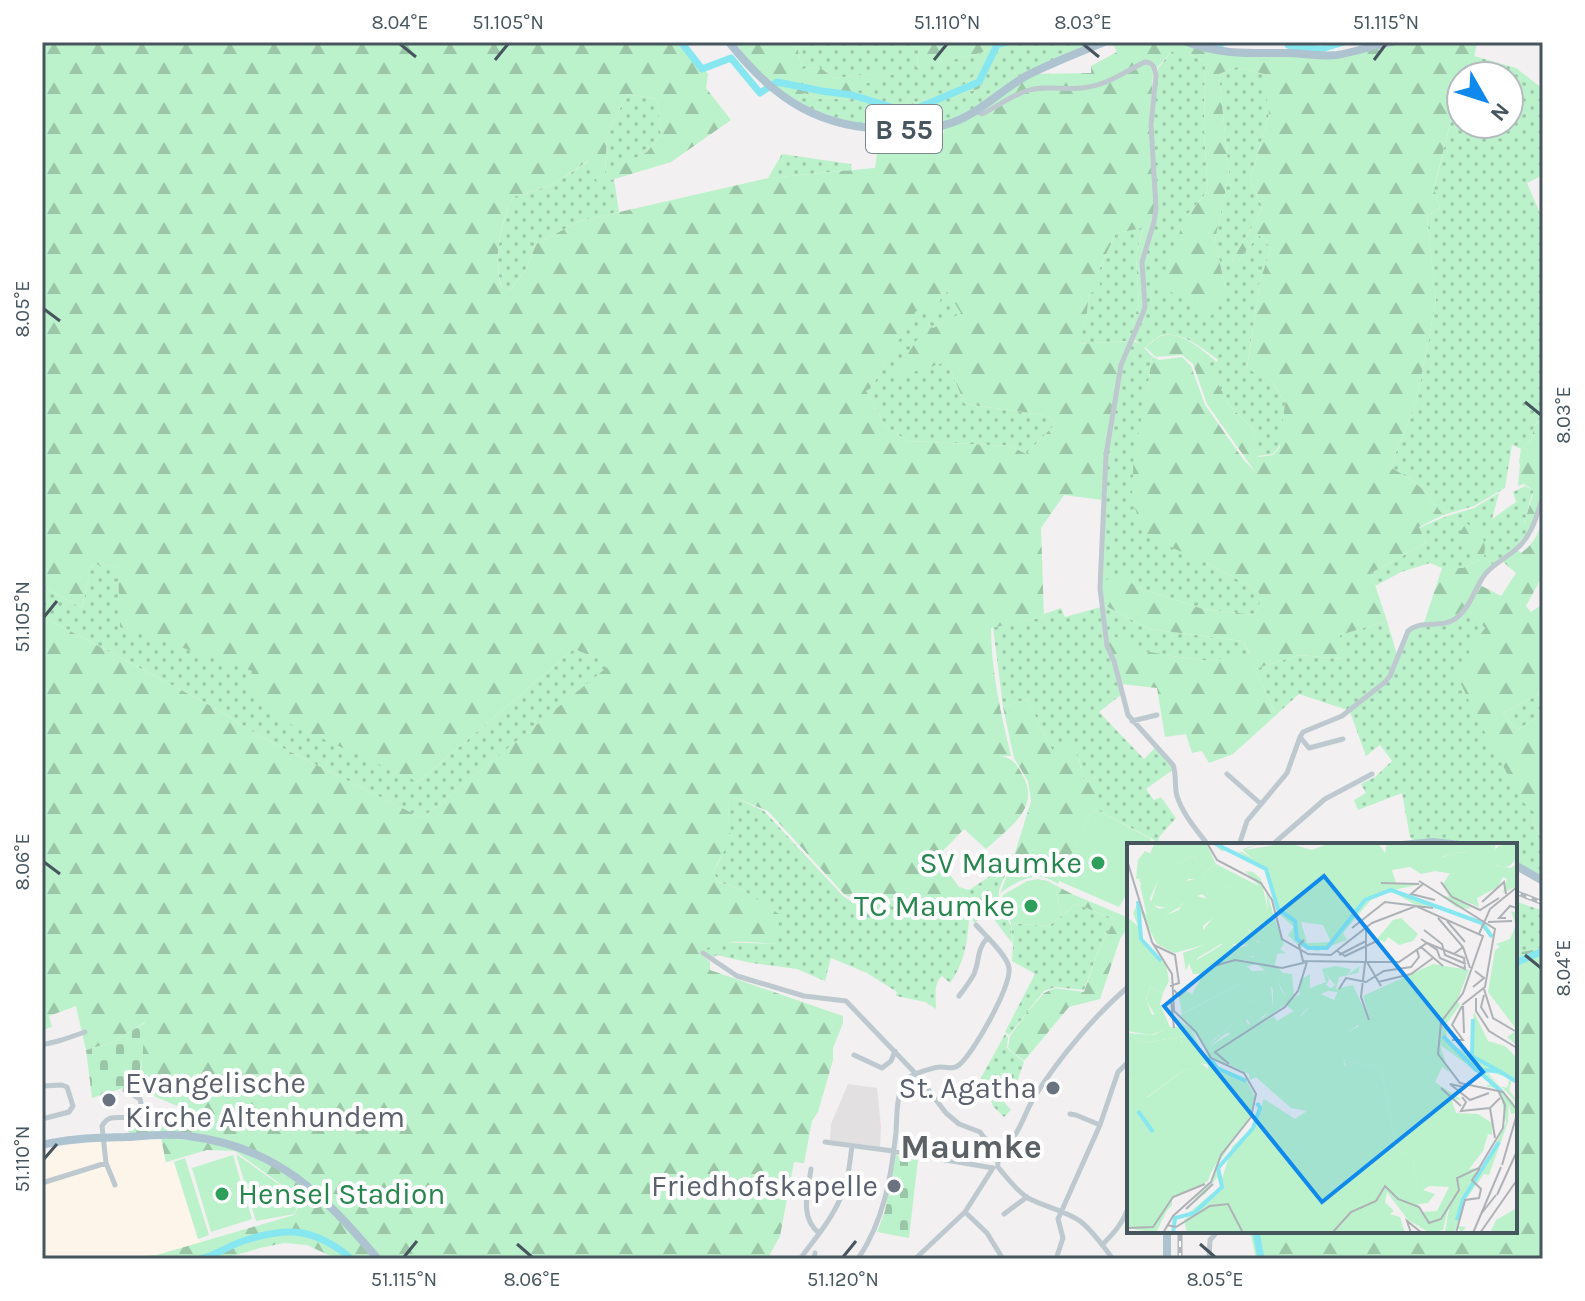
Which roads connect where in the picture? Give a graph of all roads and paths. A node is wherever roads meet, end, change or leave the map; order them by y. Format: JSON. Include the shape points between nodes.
{"nodes":[{"id":1,"x":729,"y":42,"type":"edge"},
{"id":2,"x":1104,"y":42,"type":"edge"},
{"id":3,"x":1187,"y":42,"type":"edge"},
{"id":4,"x":1392,"y":42,"type":"edge"},
{"id":5,"x":975,"y":110,"type":"junction"},
{"id":6,"x":1543,"y":496,"type":"edge"},
{"id":7,"x":1157,"y":715,"type":"dead end"},
{"id":8,"x":1132,"y":721,"type":"junction"},
{"id":9,"x":1300,"y":737,"type":"junction"},
{"id":10,"x":1343,"y":739,"type":"dead end"},
{"id":11,"x":1227,"y":774,"type":"dead end"},
{"id":12,"x":1372,"y":774,"type":"dead end"},
{"id":13,"x":1261,"y":804,"type":"junction"},
{"id":14,"x":1207,"y":843,"type":"edge"},
{"id":15,"x":1240,"y":843,"type":"edge"},
{"id":16,"x":1274,"y":843,"type":"edge"},
{"id":17,"x":1517,"y":866,"type":"edge"},
{"id":18,"x":1543,"y":881,"type":"edge"},
{"id":19,"x":976,"y":925,"type":"dead end"},
{"id":20,"x":987,"y":938,"type":"junction"},
{"id":21,"x":703,"y":953,"type":"dead end"},
{"id":22,"x":1127,"y":988,"type":"edge"},
{"id":23,"x":959,"y":996,"type":"dead end"},
{"id":24,"x":85,"y":1032,"type":"dead end"},
{"id":25,"x":42,"y":1045,"type":"edge"},
{"id":26,"x":895,"y":1051,"type":"junction"},
{"id":27,"x":854,"y":1055,"type":"dead end"},
{"id":28,"x":1127,"y":1064,"type":"edge"},
{"id":29,"x":917,"y":1075,"type":"junction"},
{"id":30,"x":42,"y":1086,"type":"edge"},
{"id":31,"x":125,"y":1090,"type":"dead end"},
{"id":32,"x":1070,"y":1114,"type":"dead end"},
{"id":33,"x":42,"y":1119,"type":"edge"},
{"id":34,"x":1100,"y":1125,"type":"junction"},
{"id":35,"x":105,"y":1138,"type":"junction"},
{"id":36,"x":825,"y":1142,"type":"dead end"},
{"id":37,"x":42,"y":1145,"type":"edge"},
{"id":38,"x":852,"y":1146,"type":"junction"},
{"id":39,"x":893,"y":1151,"type":"junction"},
{"id":40,"x":998,"y":1156,"type":"junction"},
{"id":41,"x":106,"y":1163,"type":"junction"},
{"id":42,"x":995,"y":1168,"type":"junction"},
{"id":43,"x":811,"y":1169,"type":"dead end"},
{"id":44,"x":42,"y":1183,"type":"edge"},
{"id":45,"x":115,"y":1185,"type":"dead end"},
{"id":46,"x":1027,"y":1197,"type":"junction"},
{"id":47,"x":1061,"y":1211,"type":"junction"},
{"id":48,"x":1127,"y":1211,"type":"edge"},
{"id":49,"x":965,"y":1212,"type":"junction"},
{"id":50,"x":1004,"y":1214,"type":"dead end"},
{"id":51,"x":819,"y":1233,"type":"junction"},
{"id":52,"x":1167,"y":1233,"type":"edge"},
{"id":53,"x":1216,"y":1233,"type":"edge"},
{"id":54,"x":1102,"y":1245,"type":"junction"},
{"id":55,"x":378,"y":1259,"type":"edge"},
{"id":56,"x":800,"y":1259,"type":"edge"},
{"id":57,"x":858,"y":1259,"type":"edge"},
{"id":58,"x":915,"y":1259,"type":"edge"},
{"id":59,"x":1003,"y":1259,"type":"edge"},
{"id":60,"x":1056,"y":1259,"type":"edge"},
{"id":61,"x":1113,"y":1259,"type":"edge"},
{"id":62,"x":1167,"y":1259,"type":"edge"},
{"id":63,"x":1209,"y":1259,"type":"edge"}],
"edges":[{"from":1,"to":5,"type":"main road","number":"B 55","via":[[774,91],[849,125],[939,126]]},
{"from":2,"to":5,"type":"main road","number":"B 55","via":[[1028,75]]},
{"from":3,"to":4,"type":"main road","via":[[1223,53],[1326,56]]},
{"from":5,"to":8,"type":"street","via":[[982,114],[1034,89],[1102,84],[1145,62],[1155,69],[1151,125],[1156,208],[1142,262],[1145,306],[1121,365],[1105,463],[1100,588],[1107,646]]},
{"from":6,"to":9,"type":"street","via":[[1524,541],[1486,573],[1464,611],[1442,625],[1413,627],[1385,682],[1344,715],[1307,729]]},
{"from":7,"to":8,"type":"street"},
{"from":8,"to":14,"type":"street","via":[[1173,765],[1176,794]]},
{"from":9,"to":10,"type":"street","via":[[1309,748]]},
{"from":9,"to":13,"type":"street","via":[[1284,778]]},
{"from":11,"to":13,"type":"street"},
{"from":12,"to":16,"type":"street","via":[[1325,799]]},
{"from":13,"to":15,"type":"street","via":[[1245,824]]},
{"from":17,"to":18,"type":"main road"},
{"from":19,"to":20,"type":"street"},
{"from":20,"to":23,"type":"street","via":[[972,979]]},
{"from":20,"to":29,"type":"street","via":[[1009,968],[999,1004],[959,1065]]},
{"from":21,"to":26,"type":"street","via":[[737,976],[804,996],[846,1001]]},
{"from":22,"to":40,"type":"street","via":[[1051,1073]]},
{"from":24,"to":25,"type":"street"},
{"from":26,"to":27,"type":"street","via":[[882,1068]]},
{"from":26,"to":29,"type":"street"},
{"from":28,"to":34,"type":"street","via":[[1118,1072]]},
{"from":29,"to":39,"type":"street","via":[[907,1078],[899,1092]]},
{"from":29,"to":40,"type":"street","via":[[946,1113],[980,1132]]},
{"from":30,"to":33,"type":"street","via":[[67,1087],[73,1108]]},
{"from":31,"to":35,"type":"street","via":[[140,1099],[138,1112],[132,1118],[107,1119],[102,1126]]},
{"from":32,"to":34,"type":"street"},
{"from":34,"to":47,"type":"street"},
{"from":35,"to":37,"type":"main road"},
{"from":35,"to":41,"type":"street"},
{"from":35,"to":55,"type":"main road","via":[[167,1134],[236,1145],[299,1179]]},
{"from":36,"to":38,"type":"street"},
{"from":38,"to":39,"type":"street"},
{"from":38,"to":51,"type":"street","via":[[844,1190]]},
{"from":39,"to":42,"type":"street"},
{"from":39,"to":57,"type":"street","via":[[881,1215]]},
{"from":40,"to":42,"type":"street"},
{"from":41,"to":44,"type":"street"},
{"from":41,"to":45,"type":"street"},
{"from":42,"to":46,"type":"street"},
{"from":42,"to":49,"type":"street"},
{"from":43,"to":51,"type":"street","via":[[806,1210]]},
{"from":46,"to":47,"type":"street"},
{"from":46,"to":50,"type":"street"},
{"from":47,"to":54,"type":"street"},
{"from":47,"to":60,"type":"street","via":[[1057,1221],[1063,1243]]},
{"from":48,"to":54,"type":"street"},
{"from":49,"to":58,"type":"street"},
{"from":49,"to":59,"type":"street"},
{"from":51,"to":56,"type":"street"},
{"from":52,"to":62,"type":"main road"},
{"from":53,"to":63,"type":"street","via":[[1210,1240]]},
{"from":54,"to":61,"type":"street"}]}
